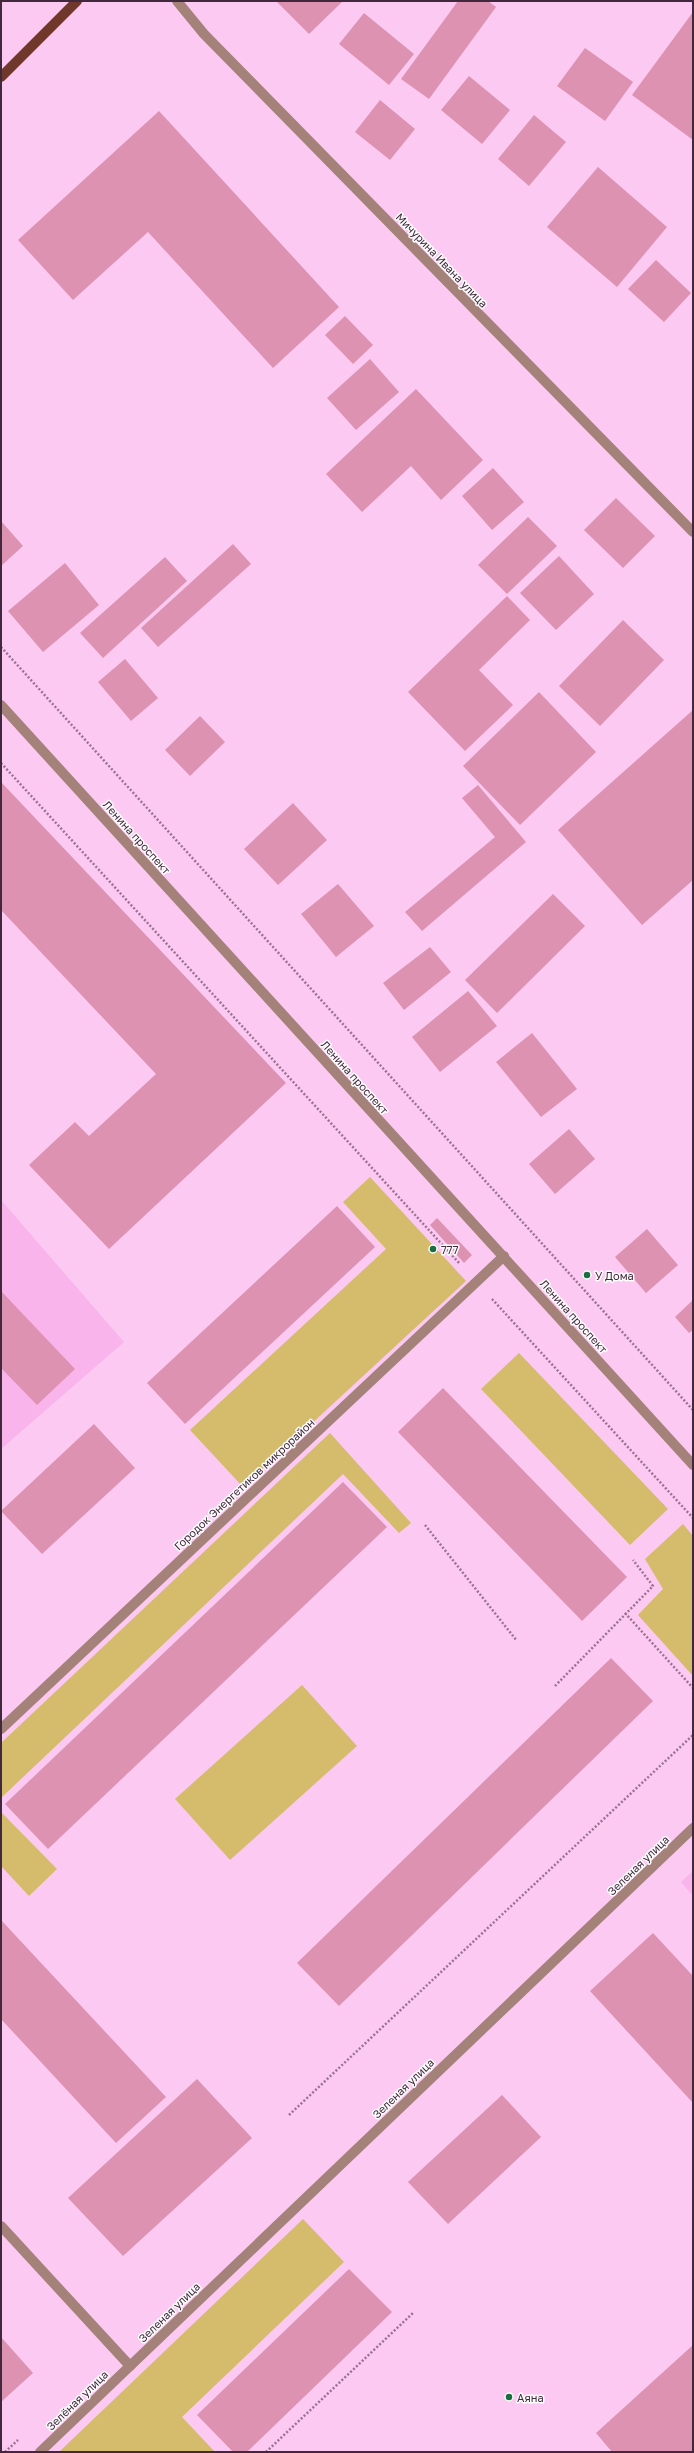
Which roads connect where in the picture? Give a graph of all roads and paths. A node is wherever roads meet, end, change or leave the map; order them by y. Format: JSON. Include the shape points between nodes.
{"nodes":[{"id":1,"x":77,"y":1,"type":"edge"},
{"id":2,"x":177,"y":1,"type":"edge"},
{"id":3,"x":1,"y":78,"type":"edge"},
{"id":4,"x":693,"y":532,"type":"edge"},
{"id":5,"x":1,"y":647,"type":"edge"},
{"id":6,"x":1,"y":705,"type":"edge"},
{"id":7,"x":1,"y":763,"type":"edge"},
{"id":8,"x":504,"y":1256,"type":"junction"},
{"id":9,"x":476,"y":1282,"type":"junction"},
{"id":10,"x":693,"y":1410,"type":"edge"},
{"id":11,"x":693,"y":1464,"type":"edge"},
{"id":12,"x":693,"y":1518,"type":"edge"},
{"id":13,"x":425,"y":1525,"type":"dead end"},
{"id":14,"x":633,"y":1560,"type":"dead end"},
{"id":15,"x":625,"y":1613,"type":"junction"},
{"id":16,"x":517,"y":1640,"type":"dead end"},
{"id":17,"x":555,"y":1686,"type":"dead end"},
{"id":18,"x":693,"y":1688,"type":"edge"},
{"id":19,"x":1,"y":1729,"type":"edge"},
{"id":20,"x":693,"y":1734,"type":"edge"},
{"id":21,"x":693,"y":1828,"type":"edge"},
{"id":22,"x":289,"y":2115,"type":"dead end"},
{"id":23,"x":1,"y":2226,"type":"edge"},
{"id":24,"x":413,"y":2313,"type":"dead end"},
{"id":25,"x":130,"y":2366,"type":"junction"},
{"id":26,"x":40,"y":2452,"type":"edge"},
{"id":27,"x":266,"y":2452,"type":"edge"}],
"edges":[{"from":1,"to":3,"type":"main road"},
{"from":2,"to":4,"type":"street","name":"Мичурина Ивана улица","via":[[210,40]]},
{"from":5,"to":10,"type":"path"},
{"from":6,"to":8,"type":"street","name":"Ленина проспект"},
{"from":7,"to":9,"type":"path"},
{"from":8,"to":9,"type":"street","name":"Городок Энергетиков микрорайон"},
{"from":8,"to":11,"type":"street","name":"Ленина проспект"},
{"from":9,"to":12,"type":"path"},
{"from":9,"to":19,"type":"street","name":"Городок Энергетиков микрорайон"},
{"from":13,"to":16,"type":"path"},
{"from":14,"to":15,"type":"path","via":[[652,1586]]},
{"from":15,"to":17,"type":"path"},
{"from":15,"to":18,"type":"path"},
{"from":20,"to":22,"type":"path"},
{"from":21,"to":25,"type":"street","name":"Зеленая улица"},
{"from":23,"to":25,"type":"street"},
{"from":24,"to":27,"type":"path"},
{"from":25,"to":26,"type":"street","name":"Зелёная улица"}]}
